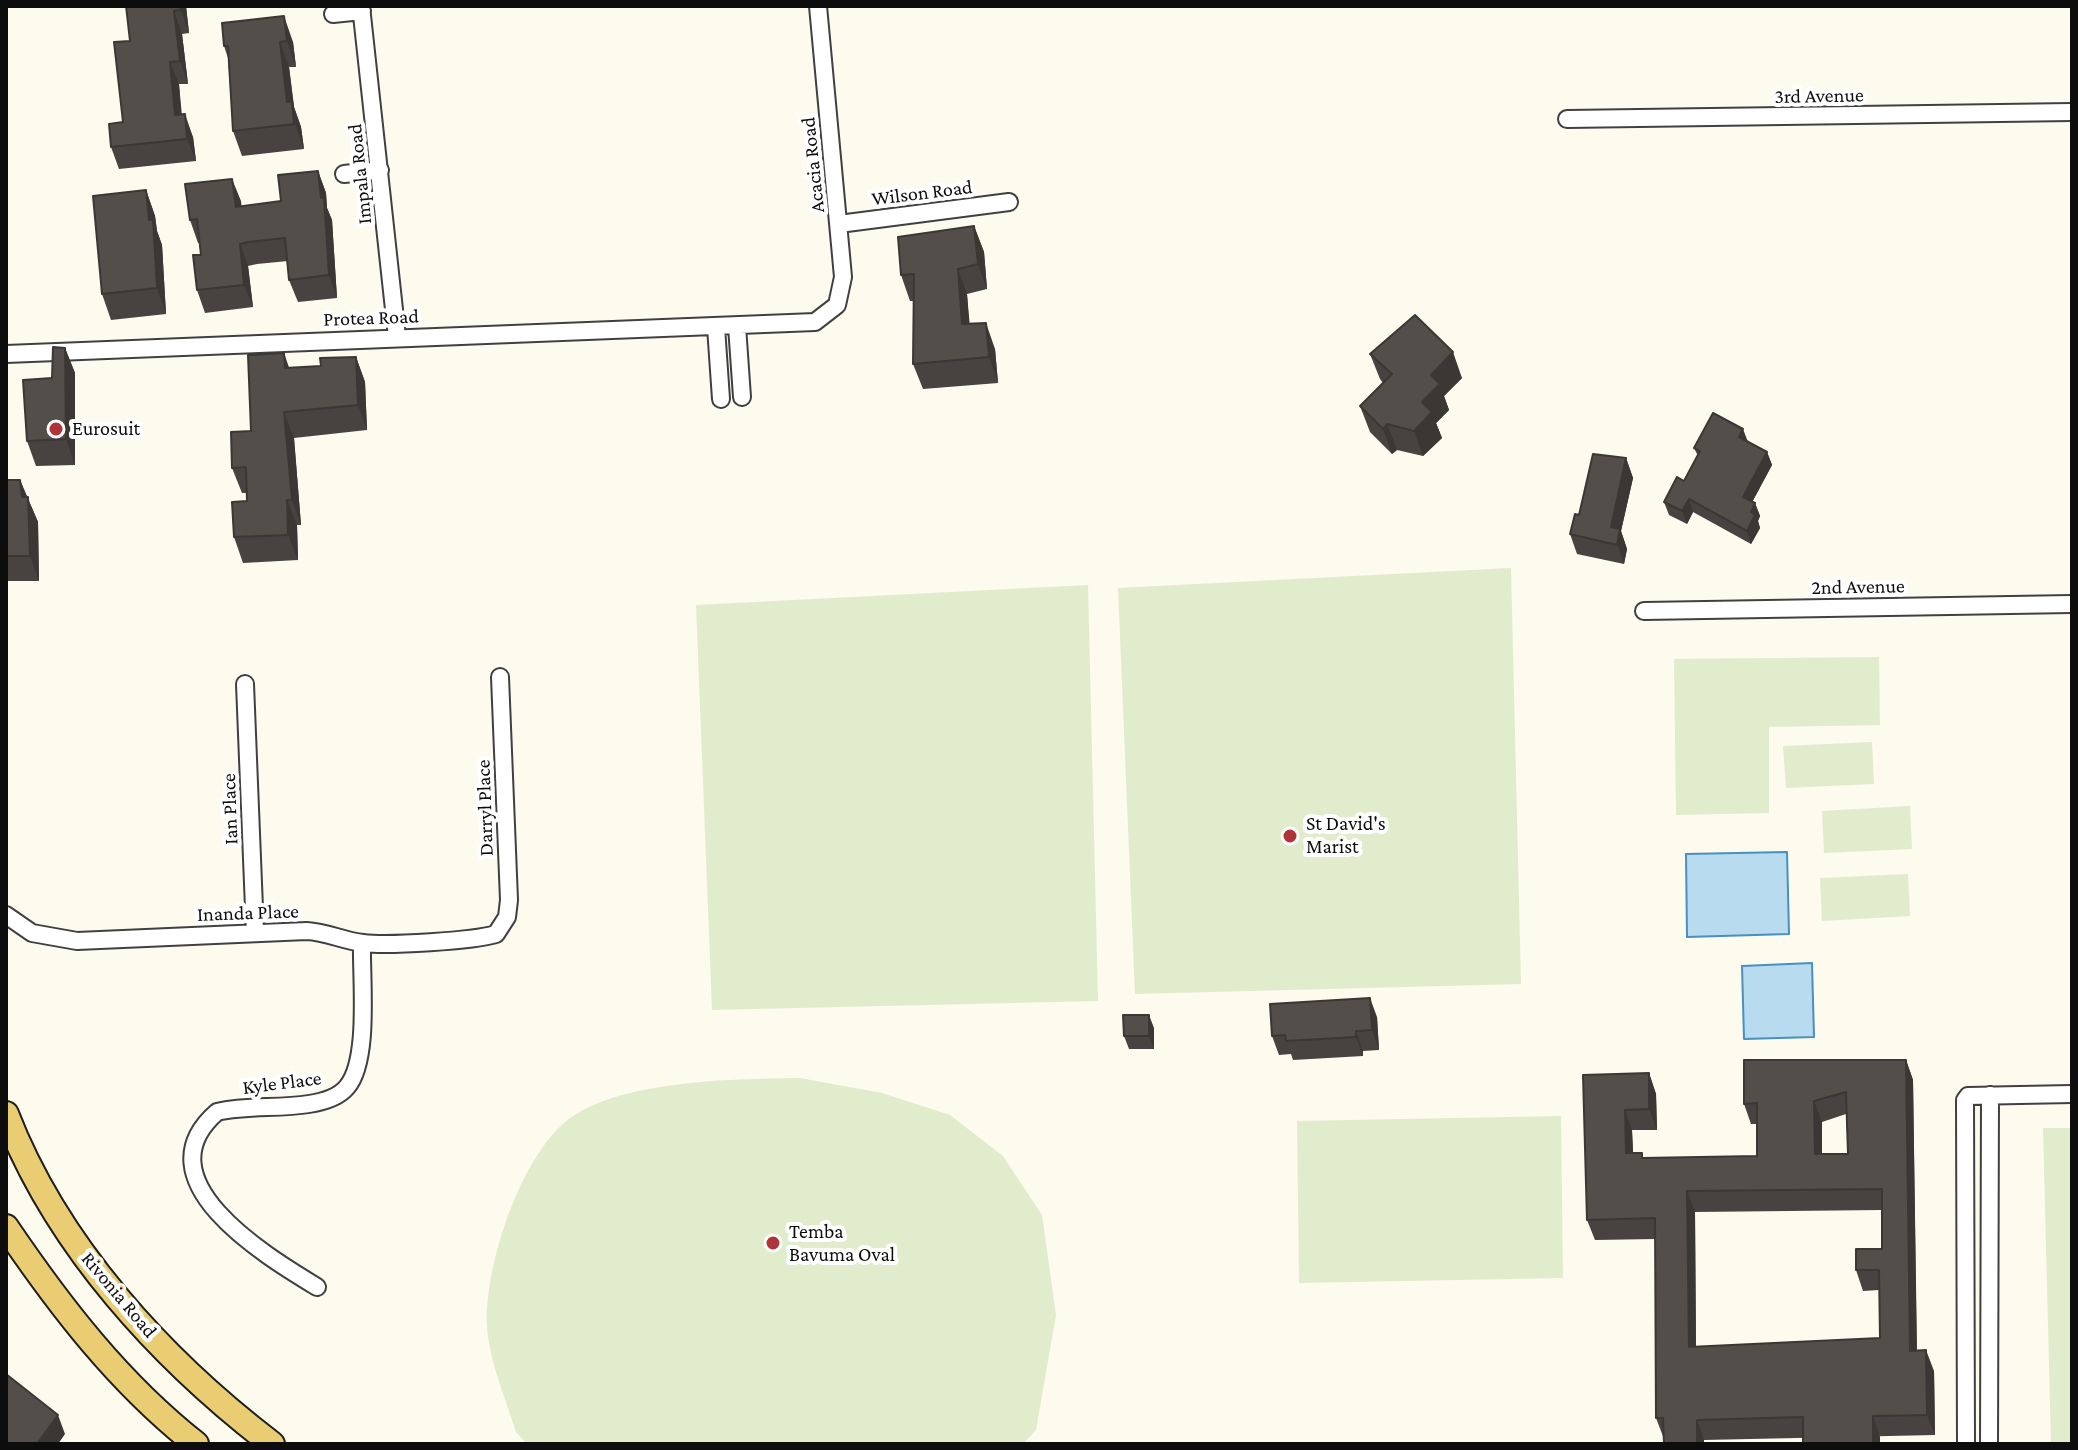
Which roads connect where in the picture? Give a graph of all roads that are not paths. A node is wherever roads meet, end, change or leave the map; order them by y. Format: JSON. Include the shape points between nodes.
{"nodes":[{"id":1,"x":818,"y":6,"type":"edge"},
{"id":2,"x":362,"y":8,"type":"edge"},
{"id":3,"x":333,"y":14,"type":"dead end"},
{"id":4,"x":2072,"y":112,"type":"edge"},
{"id":5,"x":1567,"y":119,"type":"dead end"},
{"id":6,"x":380,"y":170,"type":"junction"},
{"id":7,"x":344,"y":174,"type":"dead end"},
{"id":8,"x":1009,"y":202,"type":"dead end"},
{"id":9,"x":839,"y":224,"type":"junction"},
{"id":10,"x":826,"y":316,"type":"joint"},
{"id":11,"x":737,"y":326,"type":"junction"},
{"id":12,"x":716,"y":327,"type":"junction"},
{"id":13,"x":397,"y":337,"type":"junction"},
{"id":14,"x":6,"y":354,"type":"edge"},
{"id":15,"x":742,"y":397,"type":"dead end"},
{"id":16,"x":721,"y":399,"type":"dead end"},
{"id":17,"x":2072,"y":604,"type":"edge"},
{"id":18,"x":1644,"y":611,"type":"dead end"},
{"id":19,"x":500,"y":677,"type":"dead end"},
{"id":20,"x":245,"y":684,"type":"dead end"},
{"id":21,"x":6,"y":915,"type":"edge"},
{"id":22,"x":255,"y":933,"type":"junction"},
{"id":23,"x":496,"y":934,"type":"joint"},
{"id":24,"x":362,"y":943,"type":"junction"},
{"id":25,"x":2072,"y":1094,"type":"edge"},
{"id":26,"x":1990,"y":1095,"type":"junction"},
{"id":27,"x":6,"y":1114,"type":"edge"},
{"id":28,"x":6,"y":1227,"type":"edge"},
{"id":29,"x":1990,"y":1249,"type":"junction"},
{"id":30,"x":1964,"y":1251,"type":"junction"},
{"id":31,"x":317,"y":1287,"type":"dead end"},
{"id":32,"x":1966,"y":1348,"type":"junction"},
{"id":33,"x":1990,"y":1348,"type":"junction"},
{"id":34,"x":196,"y":1444,"type":"edge"},
{"id":35,"x":272,"y":1444,"type":"edge"},
{"id":36,"x":1966,"y":1444,"type":"edge"},
{"id":37,"x":1989,"y":1444,"type":"edge"}],
"edges":[{"from":1,"to":9,"type":"street","name":"Acacia Road"},
{"from":2,"to":3,"type":"street"},
{"from":2,"to":6,"type":"street","name":"Impala Road"},
{"from":4,"to":5,"type":"street","name":"3rd Avenue"},
{"from":6,"to":7,"type":"street"},
{"from":6,"to":13,"type":"street","name":"Impala Road"},
{"from":8,"to":9,"type":"street","name":"Wilson Road"},
{"from":9,"to":10,"type":"street","name":"Acacia Road","via":[[842,294]]},
{"from":10,"to":11,"type":"street","name":"Protea Road","via":[[802,325]]},
{"from":11,"to":12,"type":"street","name":"Protea Road"},
{"from":11,"to":15,"type":"street"},
{"from":12,"to":13,"type":"street","name":"Protea Road"},
{"from":12,"to":16,"type":"street"},
{"from":13,"to":14,"type":"street","name":"Protea Road"},
{"from":17,"to":18,"type":"street","name":"2nd Avenue"},
{"from":19,"to":23,"type":"street","name":"Darryl Place","via":[[509,900],[507,917]]},
{"from":20,"to":22,"type":"street","name":"Ian Place"},
{"from":21,"to":22,"type":"street","name":"Inanda Place","via":[[32,933],[77,941]]},
{"from":22,"to":24,"type":"street","name":"Inanda Place","via":[[328,932]]},
{"from":23,"to":24,"type":"street","name":"Inanda Place"},
{"from":24,"to":31,"type":"street","name":"Kyle Place","via":[[360,1055],[346,1089],[310,1104],[217,1112],[197,1137],[192,1157],[195,1178],[226,1222]]},
{"from":25,"to":26,"type":"street"},
{"from":26,"to":29,"type":"street"},
{"from":26,"to":30,"type":"street","via":[[1968,1096],[1963,1106]]},
{"from":27,"to":35,"type":"main road","name":"Rivonia Road","via":[[65,1227],[113,1294],[202,1385]]},
{"from":28,"to":34,"type":"main road","via":[[109,1365]]},
{"from":29,"to":30,"type":"street"},
{"from":29,"to":33,"type":"street"},
{"from":30,"to":32,"type":"street"},
{"from":32,"to":33,"type":"street"},
{"from":32,"to":36,"type":"street"},
{"from":33,"to":37,"type":"street"}]}
